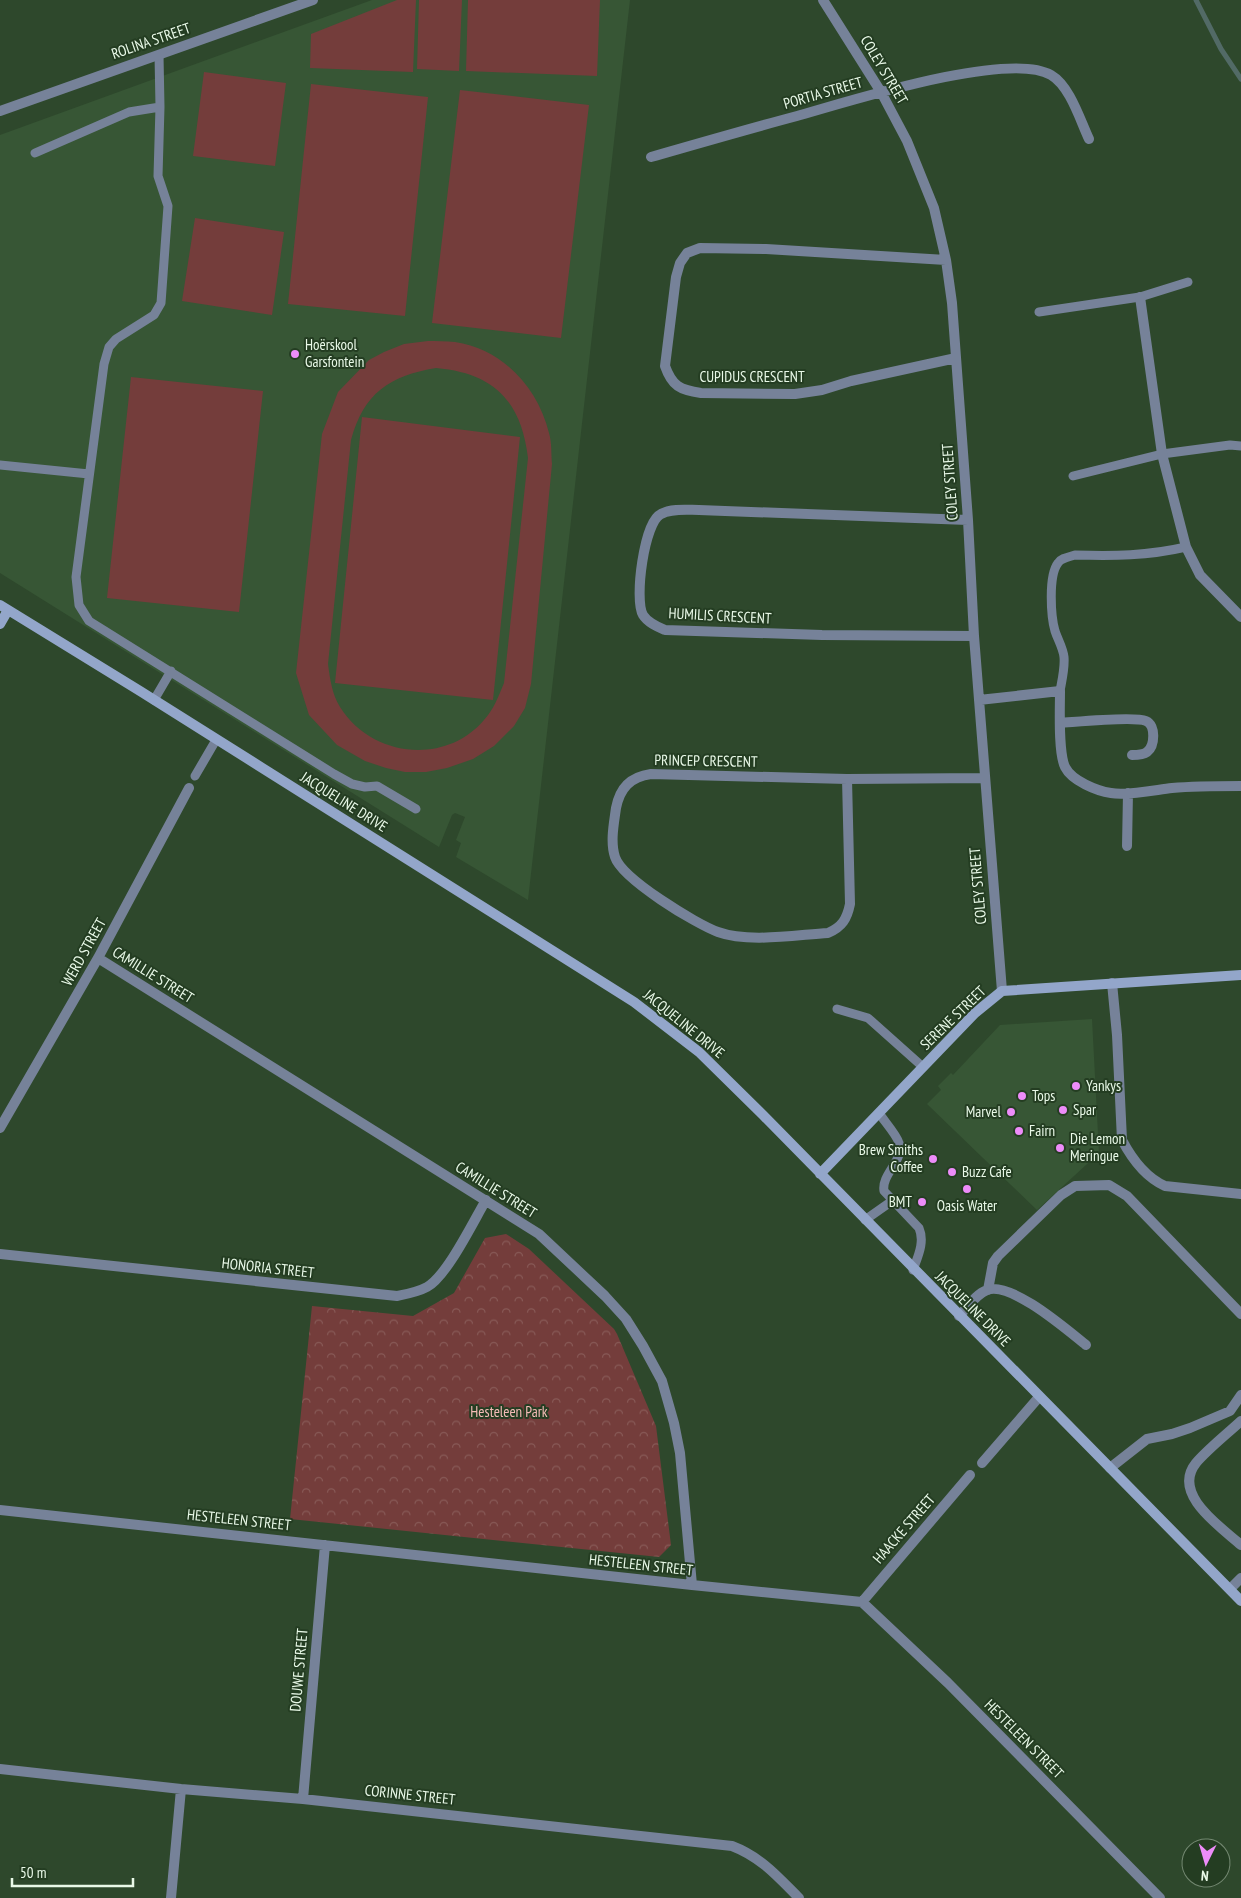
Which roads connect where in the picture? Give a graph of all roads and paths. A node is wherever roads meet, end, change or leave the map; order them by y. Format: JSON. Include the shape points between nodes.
{"nodes":[{"id":1,"x":313,"y":0,"type":"edge"},
{"id":2,"x":823,"y":0,"type":"edge"},
{"id":3,"x":159,"y":54,"type":"junction"},
{"id":4,"x":881,"y":92,"type":"junction"},
{"id":5,"x":160,"y":107,"type":"junction"},
{"id":6,"x":0,"y":111,"type":"edge"},
{"id":7,"x":1089,"y":140,"type":"dead end"},
{"id":8,"x":35,"y":153,"type":"dead end"},
{"id":9,"x":651,"y":156,"type":"dead end"},
{"id":10,"x":946,"y":260,"type":"junction"},
{"id":11,"x":1188,"y":282,"type":"dead end"},
{"id":12,"x":1140,"y":297,"type":"junction"},
{"id":13,"x":1039,"y":312,"type":"dead end"},
{"id":14,"x":956,"y":358,"type":"junction"},
{"id":15,"x":1241,"y":446,"type":"edge"},
{"id":16,"x":1162,"y":454,"type":"junction"},
{"id":17,"x":0,"y":465,"type":"edge"},
{"id":18,"x":89,"y":474,"type":"junction"},
{"id":19,"x":1073,"y":476,"type":"dead end"},
{"id":20,"x":968,"y":520,"type":"junction"},
{"id":21,"x":1186,"y":547,"type":"junction"},
{"id":22,"x":4,"y":608,"type":"edge"},
{"id":23,"x":1241,"y":617,"type":"edge"},
{"id":24,"x":0,"y":624,"type":"edge"},
{"id":25,"x":974,"y":636,"type":"junction"},
{"id":26,"x":171,"y":671,"type":"junction"},
{"id":27,"x":1060,"y":691,"type":"junction"},
{"id":28,"x":154,"y":700,"type":"junction"},
{"id":29,"x":978,"y":700,"type":"junction"},
{"id":30,"x":1060,"y":723,"type":"junction"},
{"id":31,"x":216,"y":740,"type":"junction"},
{"id":32,"x":1132,"y":755,"type":"dead end"},
{"id":33,"x":195,"y":776,"type":"dead end"},
{"id":34,"x":984,"y":778,"type":"junction"},
{"id":35,"x":847,"y":780,"type":"junction"},
{"id":36,"x":1241,"y":786,"type":"edge"},
{"id":37,"x":189,"y":788,"type":"dead end"},
{"id":38,"x":1128,"y":793,"type":"junction"},
{"id":39,"x":416,"y":809,"type":"dead end"},
{"id":40,"x":1127,"y":846,"type":"dead end"},
{"id":41,"x":98,"y":958,"type":"junction"},
{"id":42,"x":1241,"y":975,"type":"edge"},
{"id":43,"x":1112,"y":983,"type":"junction"},
{"id":44,"x":1002,"y":991,"type":"junction"},
{"id":45,"x":836,"y":1009,"type":"dead end"},
{"id":46,"x":923,"y":1067,"type":"junction"},
{"id":47,"x":879,"y":1113,"type":"junction"},
{"id":48,"x":0,"y":1128,"type":"edge"},
{"id":49,"x":820,"y":1174,"type":"junction"},
{"id":50,"x":1241,"y":1194,"type":"edge"},
{"id":51,"x":486,"y":1200,"type":"junction"},
{"id":52,"x":892,"y":1200,"type":"junction"},
{"id":53,"x":864,"y":1220,"type":"junction"},
{"id":54,"x":0,"y":1254,"type":"edge"},
{"id":55,"x":913,"y":1270,"type":"junction"},
{"id":56,"x":988,"y":1290,"type":"junction"},
{"id":57,"x":1241,"y":1314,"type":"edge"},
{"id":58,"x":959,"y":1316,"type":"junction"},
{"id":59,"x":1086,"y":1345,"type":"dead end"},
{"id":60,"x":1241,"y":1395,"type":"edge"},
{"id":61,"x":1039,"y":1397,"type":"junction"},
{"id":62,"x":1241,"y":1421,"type":"edge"},
{"id":63,"x":982,"y":1463,"type":"dead end"},
{"id":64,"x":1110,"y":1468,"type":"junction"},
{"id":65,"x":970,"y":1475,"type":"dead end"},
{"id":66,"x":0,"y":1510,"type":"edge"},
{"id":67,"x":325,"y":1545,"type":"junction"},
{"id":68,"x":1241,"y":1545,"type":"edge"},
{"id":69,"x":1241,"y":1578,"type":"edge"},
{"id":70,"x":692,"y":1585,"type":"junction"},
{"id":71,"x":1230,"y":1590,"type":"junction"},
{"id":72,"x":1241,"y":1601,"type":"edge"},
{"id":73,"x":862,"y":1602,"type":"junction"},
{"id":74,"x":0,"y":1769,"type":"edge"},
{"id":75,"x":181,"y":1789,"type":"junction"},
{"id":76,"x":303,"y":1799,"type":"junction"},
{"id":77,"x":171,"y":1898,"type":"edge"},
{"id":78,"x":799,"y":1898,"type":"edge"},
{"id":79,"x":1160,"y":1898,"type":"edge"}],
"edges":[{"from":1,"to":3,"type":"street","name":"ROLINA STREET"},
{"from":2,"to":4,"type":"street","name":"COLEY STREET"},
{"from":3,"to":5,"type":"lane"},
{"from":3,"to":6,"type":"street","name":"ROLINA STREET"},
{"from":4,"to":7,"type":"street","name":"PORTIA STREET","via":[[968,73],[1006,68],[1037,69],[1060,81]]},
{"from":4,"to":9,"type":"street","name":"PORTIA STREET"},
{"from":4,"to":10,"type":"street","name":"COLEY STREET","via":[[922,176],[934,208]]},
{"from":5,"to":8,"type":"lane","via":[[129,112]]},
{"from":5,"to":18,"type":"lane","via":[[158,176],[168,206],[161,303],[154,315],[109,347]]},
{"from":10,"to":14,"type":"street","name":"COLEY STREET"},
{"from":10,"to":14,"type":"street","name":"CUPIDUS CRESCENT","via":[[700,248],[687,253],[680,262],[665,366],[669,378],[686,391],[795,394]]},
{"from":11,"to":12,"type":"lane"},
{"from":12,"to":13,"type":"lane"},
{"from":12,"to":16,"type":"street"},
{"from":14,"to":20,"type":"street","name":"COLEY STREET"},
{"from":15,"to":16,"type":"lane"},
{"from":16,"to":19,"type":"lane"},
{"from":16,"to":21,"type":"street"},
{"from":17,"to":18,"type":"lane"},
{"from":18,"to":26,"type":"lane","via":[[76,577],[79,605],[89,621]]},
{"from":20,"to":25,"type":"street","name":"COLEY STREET"},
{"from":20,"to":25,"type":"street","name":"HUMILIS CRESCENT","via":[[699,510],[661,514],[647,535],[639,604],[643,616],[665,630]]},
{"from":21,"to":23,"type":"street","via":[[1200,575]]},
{"from":21,"to":27,"type":"lane","via":[[1137,556],[1075,555],[1058,562],[1052,587],[1055,630],[1064,655]]},
{"from":22,"to":24,"type":"street"},
{"from":22,"to":28,"type":"street","name":"JACQUELINE DRIVE"},
{"from":25,"to":29,"type":"street","name":"COLEY STREET"},
{"from":26,"to":28,"type":"lane"},
{"from":26,"to":39,"type":"lane","via":[[352,784],[377,786]]},
{"from":27,"to":29,"type":"street"},
{"from":27,"to":30,"type":"street"},
{"from":28,"to":31,"type":"street","name":"JACQUELINE DRIVE"},
{"from":29,"to":34,"type":"street","name":"COLEY STREET"},
{"from":30,"to":32,"type":"street","via":[[1146,721],[1153,730],[1150,748],[1147,752]]},
{"from":30,"to":38,"type":"street","via":[[1066,768],[1086,785],[1113,794]]},
{"from":31,"to":33,"type":"lane"},
{"from":31,"to":49,"type":"street","name":"JACQUELINE DRIVE","via":[[634,1002],[699,1052]]},
{"from":34,"to":35,"type":"street","name":"PRINCEP CRESCENT"},
{"from":34,"to":44,"type":"street","name":"COLEY STREET"},
{"from":35,"to":35,"type":"street","name":"PRINCEP CRESCENT","via":[[640,776],[630,780],[618,798],[613,840],[616,859],[646,890],[718,932],[746,938],[828,933],[843,924],[850,904]]},
{"from":36,"to":38,"type":"street","via":[[1191,786]]},
{"from":37,"to":41,"type":"street","name":"WERD STREET"},
{"from":38,"to":40,"type":"street"},
{"from":41,"to":48,"type":"street","name":"WERD STREET"},
{"from":41,"to":51,"type":"street","name":"CAMILLIE STREET"},
{"from":42,"to":43,"type":"street","name":"SERENE STREET"},
{"from":43,"to":44,"type":"street","name":"SERENE STREET"},
{"from":43,"to":50,"type":"street","via":[[1122,1140],[1128,1151],[1144,1172],[1165,1186]]},
{"from":44,"to":46,"type":"street","name":"SERENE STREET","via":[[975,1013]]},
{"from":45,"to":46,"type":"lane","via":[[868,1018]]},
{"from":46,"to":47,"type":"street","name":"SERENE STREET"},
{"from":47,"to":49,"type":"street","name":"SERENE STREET"},
{"from":47,"to":52,"type":"lane","via":[[899,1143],[898,1156],[883,1184],[884,1191]]},
{"from":49,"to":53,"type":"street","name":"JACQUELINE DRIVE"},
{"from":51,"to":54,"type":"street","name":"HONORIA STREET","via":[[435,1281],[418,1291],[397,1296]]},
{"from":51,"to":70,"type":"street","name":"CAMILLIE STREET","via":[[539,1234],[573,1264],[626,1319],[662,1381],[680,1453]]},
{"from":52,"to":53,"type":"lane"},
{"from":52,"to":55,"type":"lane","via":[[922,1235],[920,1253]]},
{"from":53,"to":55,"type":"street","name":"JACQUELINE DRIVE"},
{"from":55,"to":58,"type":"street","name":"JACQUELINE DRIVE"},
{"from":56,"to":57,"type":"street","via":[[993,1263],[998,1256],[1061,1195],[1076,1186],[1110,1185],[1127,1196]]},
{"from":56,"to":58,"type":"street"},
{"from":56,"to":59,"type":"street","via":[[1002,1289],[1022,1299]]},
{"from":58,"to":61,"type":"street","name":"JACQUELINE DRIVE"},
{"from":60,"to":64,"type":"street","via":[[1230,1411],[1214,1420],[1147,1438]]},
{"from":61,"to":63,"type":"street"},
{"from":61,"to":64,"type":"street","name":"JACQUELINE DRIVE"},
{"from":62,"to":68,"type":"street","via":[[1195,1464],[1190,1475],[1192,1497],[1198,1506]]},
{"from":64,"to":71,"type":"street","name":"JACQUELINE DRIVE"},
{"from":65,"to":73,"type":"street","name":"HAACKE STREET"},
{"from":66,"to":67,"type":"street","name":"HESTELEEN STREET"},
{"from":67,"to":70,"type":"street","name":"HESTELEEN STREET"},
{"from":67,"to":76,"type":"street","name":"DOUWE STREET"},
{"from":69,"to":71,"type":"street"},
{"from":70,"to":73,"type":"street","name":"HESTELEEN STREET"},
{"from":71,"to":72,"type":"street","name":"JACQUELINE DRIVE"},
{"from":73,"to":79,"type":"street","name":"HESTELEEN STREET","via":[[948,1683]]},
{"from":74,"to":75,"type":"street","name":"CORINNE STREET"},
{"from":75,"to":76,"type":"street","name":"CORINNE STREET"},
{"from":75,"to":77,"type":"street"},
{"from":76,"to":78,"type":"street","name":"CORINNE STREET","via":[[732,1846],[748,1852],[766,1865]]}]}
